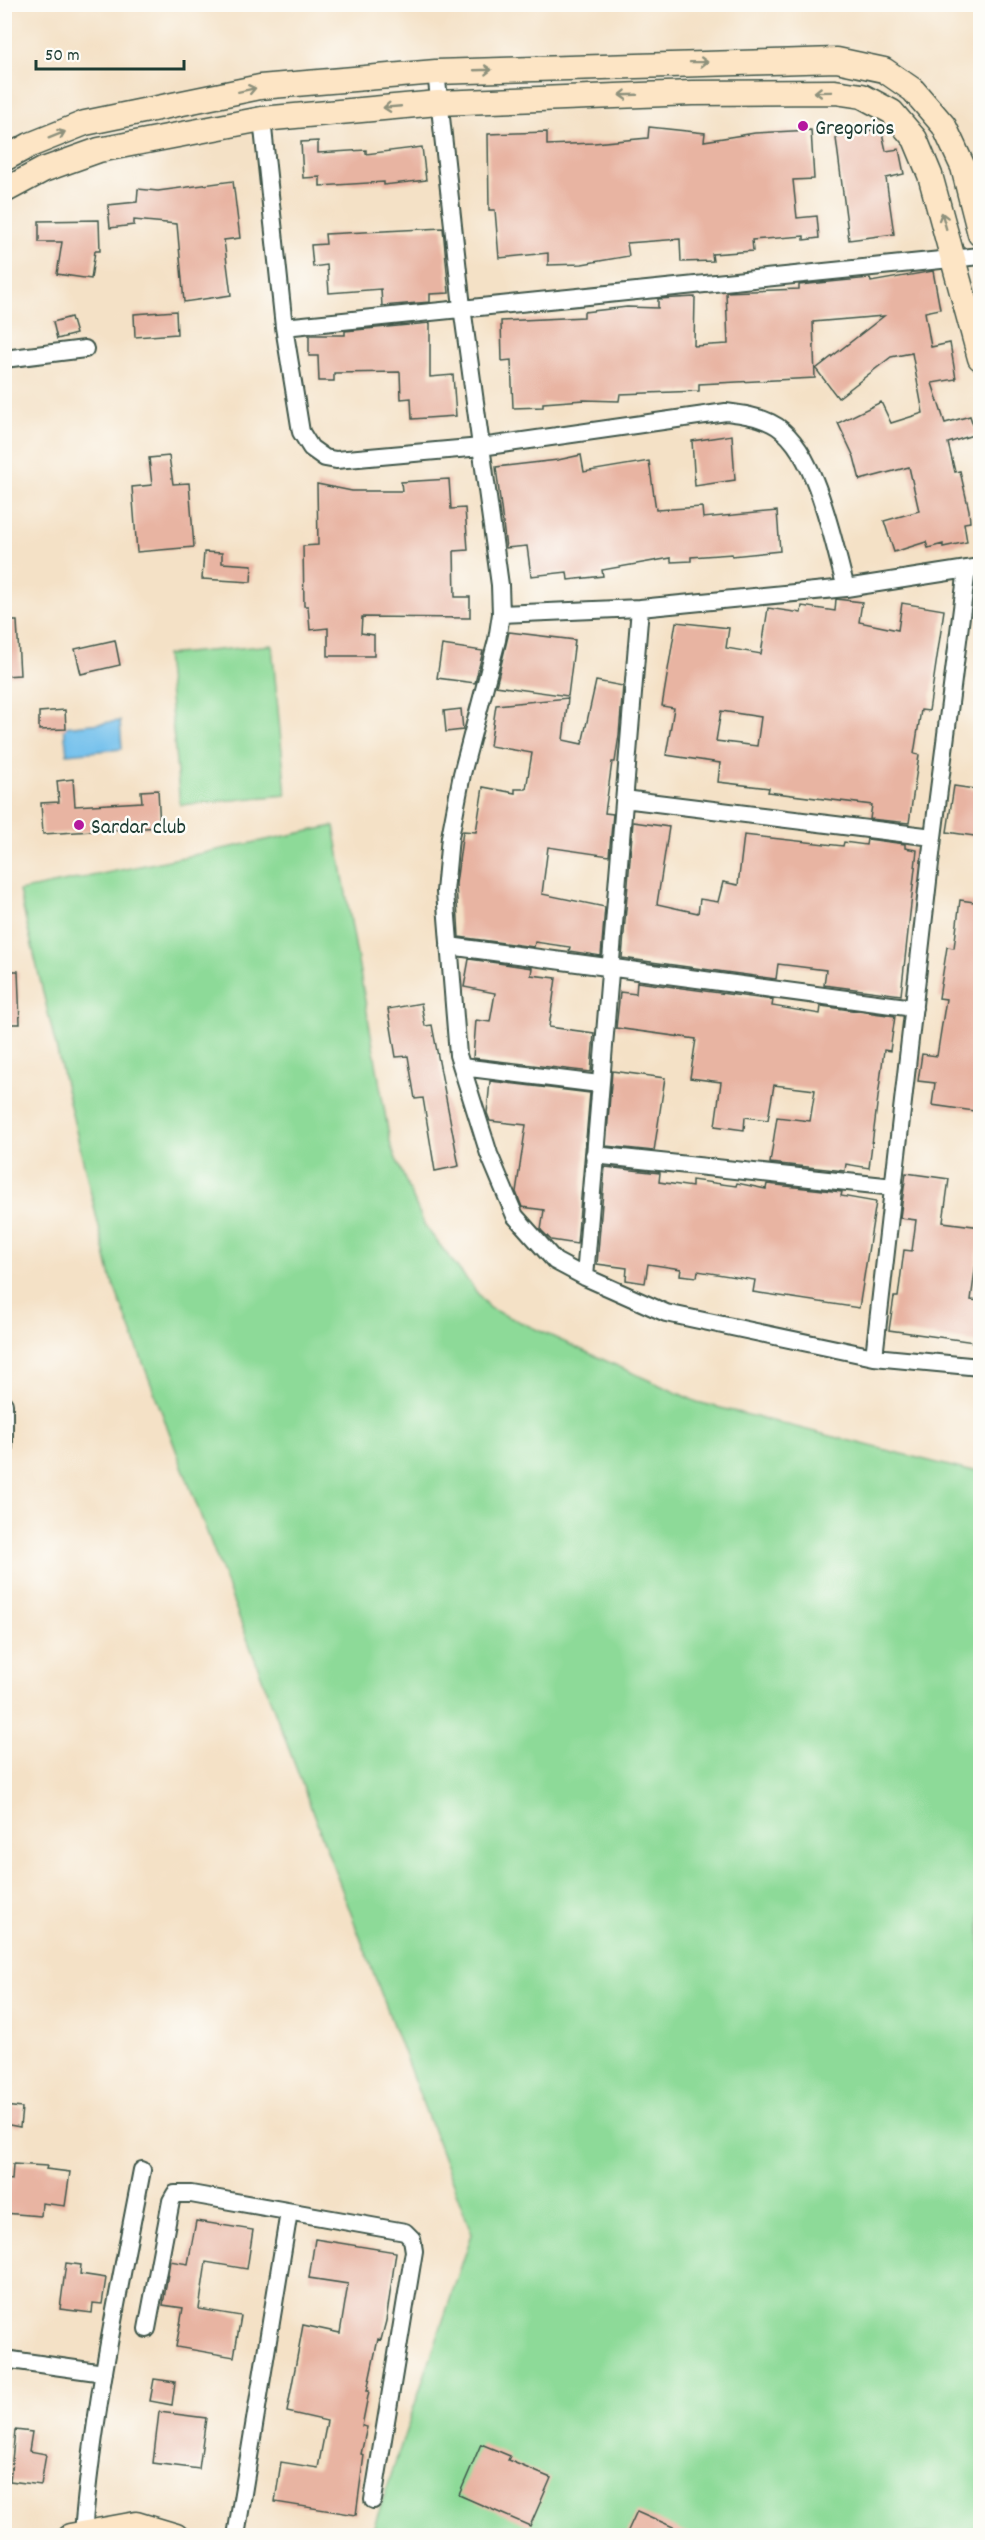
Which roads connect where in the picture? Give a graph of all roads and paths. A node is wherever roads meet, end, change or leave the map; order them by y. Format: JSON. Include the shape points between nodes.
{"nodes":[{"id":1,"x":436,"y":72,"type":"junction"},
{"id":2,"x":438,"y":103,"type":"junction"},
{"id":3,"x":262,"y":119,"type":"junction"},
{"id":4,"x":4,"y":159,"type":"edge"},
{"id":5,"x":4,"y":190,"type":"edge"},
{"id":6,"x":981,"y":234,"type":"edge"},
{"id":7,"x":981,"y":256,"type":"edge"},
{"id":8,"x":955,"y":259,"type":"junction"},
{"id":9,"x":462,"y":308,"type":"junction"},
{"id":10,"x":284,"y":327,"type":"junction"},
{"id":11,"x":85,"y":350,"type":"dead end"},
{"id":12,"x":981,"y":358,"type":"edge"},
{"id":13,"x":4,"y":359,"type":"edge"},
{"id":14,"x":481,"y":447,"type":"junction"},
{"id":15,"x":974,"y":568,"type":"edge"},
{"id":16,"x":846,"y":588,"type":"junction"},
{"id":17,"x":640,"y":608,"type":"junction"},
{"id":18,"x":501,"y":614,"type":"junction"},
{"id":19,"x":624,"y":799,"type":"junction"},
{"id":20,"x":933,"y":837,"type":"junction"},
{"id":21,"x":449,"y":946,"type":"junction"},
{"id":22,"x":610,"y":966,"type":"junction"},
{"id":23,"x":914,"y":1008,"type":"junction"},
{"id":24,"x":462,"y":1067,"type":"junction"},
{"id":25,"x":599,"y":1084,"type":"junction"},
{"id":26,"x":594,"y":1155,"type":"junction"},
{"id":27,"x":894,"y":1187,"type":"junction"},
{"id":28,"x":585,"y":1277,"type":"junction"},
{"id":29,"x":873,"y":1357,"type":"junction"},
{"id":30,"x":981,"y":1367,"type":"edge"},
{"id":31,"x":4,"y":1404,"type":"edge"},
{"id":32,"x":4,"y":1447,"type":"edge"},
{"id":33,"x":142,"y":2170,"type":"dead end"},
{"id":34,"x":289,"y":2212,"type":"junction"},
{"id":35,"x":147,"y":2329,"type":"dead end"},
{"id":36,"x":4,"y":2359,"type":"edge"},
{"id":37,"x":104,"y":2373,"type":"junction"},
{"id":38,"x":373,"y":2500,"type":"dead end"},
{"id":39,"x":77,"y":2534,"type":"edge"},
{"id":40,"x":176,"y":2535,"type":"edge"},
{"id":41,"x":236,"y":2535,"type":"edge"}],
"edges":[{"from":1,"to":2,"type":"street"},
{"from":4,"to":1,"type":"street","one_way":true,"via":[[86,123],[260,87]]},
{"from":1,"to":6,"type":"street","one_way":true,"via":[[837,60],[884,70],[913,90],[944,126],[963,167]]},
{"from":2,"to":3,"type":"street","one_way":true},
{"from":8,"to":2,"type":"street","one_way":true,"via":[[915,139],[892,112],[862,96],[835,92],[692,93]]},
{"from":2,"to":9,"type":"street"},
{"from":3,"to":5,"type":"street","via":[[99,150]]},
{"from":3,"to":10,"type":"street"},
{"from":7,"to":8,"type":"street"},
{"from":8,"to":9,"type":"street"},
{"from":8,"to":12,"type":"street"},
{"from":9,"to":10,"type":"street"},
{"from":9,"to":14,"type":"street"},
{"from":10,"to":14,"type":"street","via":[[300,432],[311,448],[325,458]]},
{"from":11,"to":13,"type":"street"},
{"from":14,"to":16,"type":"street","via":[[726,412],[773,423],[794,442],[814,475]]},
{"from":14,"to":18,"type":"street"},
{"from":15,"to":16,"type":"street"},
{"from":15,"to":20,"type":"street"},
{"from":16,"to":17,"type":"street"},
{"from":17,"to":18,"type":"street"},
{"from":17,"to":19,"type":"street"},
{"from":18,"to":21,"type":"street","via":[[450,837],[445,892]]},
{"from":19,"to":20,"type":"street"},
{"from":19,"to":22,"type":"street"},
{"from":20,"to":23,"type":"street"},
{"from":21,"to":22,"type":"street"},
{"from":21,"to":24,"type":"street"},
{"from":22,"to":23,"type":"street"},
{"from":22,"to":25,"type":"street"},
{"from":23,"to":27,"type":"street"},
{"from":24,"to":25,"type":"street"},
{"from":24,"to":28,"type":"street","via":[[489,1154],[515,1216],[555,1261]]},
{"from":25,"to":26,"type":"street"},
{"from":26,"to":27,"type":"street"},
{"from":26,"to":28,"type":"street"},
{"from":27,"to":29,"type":"street"},
{"from":28,"to":29,"type":"street","via":[[666,1313]]},
{"from":29,"to":30,"type":"street"},
{"from":31,"to":32,"type":"street"},
{"from":33,"to":37,"type":"street"},
{"from":34,"to":35,"type":"street","via":[[176,2194],[171,2201]]},
{"from":34,"to":38,"type":"street","via":[[395,2229],[412,2239],[414,2251]]},
{"from":34,"to":41,"type":"street"},
{"from":36,"to":37,"type":"street"},
{"from":37,"to":39,"type":"street"},
{"from":39,"to":40,"type":"street","via":[[136,2524]]}]}
